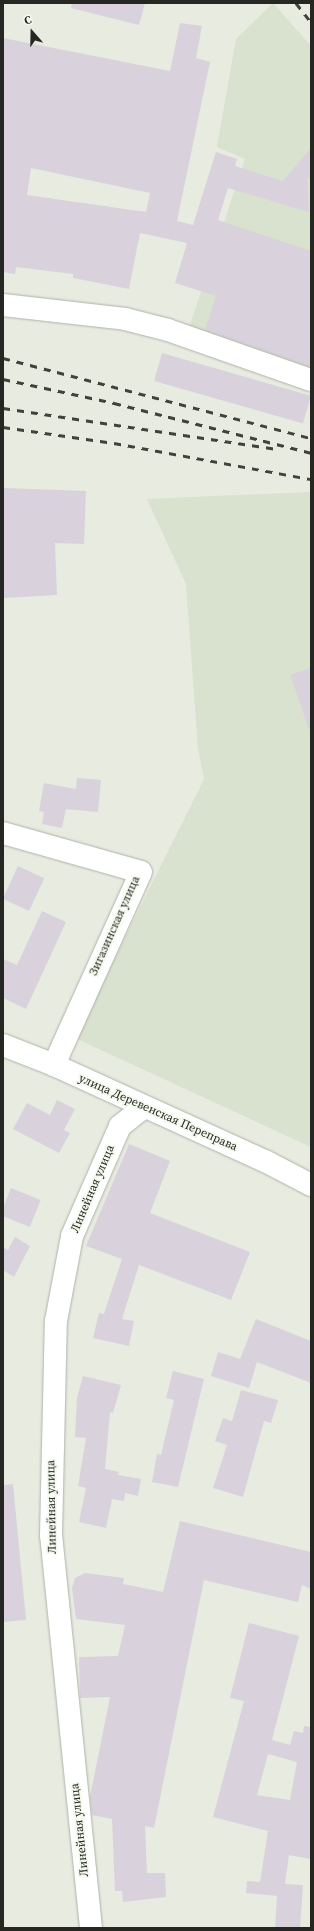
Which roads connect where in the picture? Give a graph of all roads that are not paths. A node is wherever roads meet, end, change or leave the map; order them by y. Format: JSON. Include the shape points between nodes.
{"nodes":[{"id":1,"x":3,"y":305,"type":"edge"},
{"id":2,"x":311,"y":380,"type":"edge"},
{"id":3,"x":3,"y":833,"type":"edge"},
{"id":4,"x":3,"y":1045,"type":"edge"},
{"id":5,"x":54,"y":1065,"type":"junction"},
{"id":6,"x":144,"y":1107,"type":"junction"},
{"id":7,"x":311,"y":1185,"type":"edge"},
{"id":8,"x":91,"y":1928,"type":"edge"}],
"edges":[{"from":1,"to":2,"type":"street","via":[[125,319],[168,330]]},
{"from":3,"to":5,"type":"street","name":"Зигазинская улица","via":[[141,872]]},
{"from":4,"to":5,"type":"street","name":"улица Деревенская Переправа"},
{"from":5,"to":6,"type":"street","name":"улица Деревенская Переправа"},
{"from":6,"to":7,"type":"street","name":"улица Деревенская Переправа","via":[[265,1161]]},
{"from":6,"to":8,"type":"street","name":"Линейная улица","via":[[120,1126],[72,1236],[56,1321],[51,1535]]}]}
